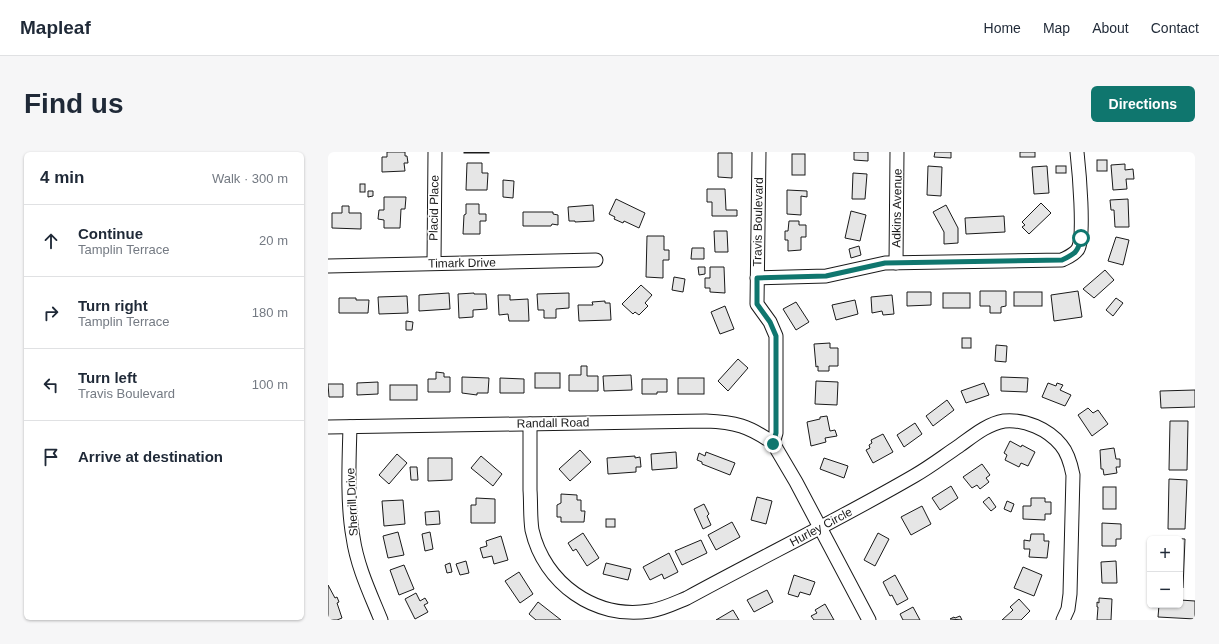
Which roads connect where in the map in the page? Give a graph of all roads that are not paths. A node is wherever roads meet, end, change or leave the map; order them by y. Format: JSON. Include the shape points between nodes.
{"nodes":[{"id":1,"x":435,"y":152,"type":"edge"},
{"id":2,"x":758,"y":152,"type":"edge"},
{"id":3,"x":897,"y":152,"type":"edge"},
{"id":4,"x":1077,"y":152,"type":"edge"},
{"id":5,"x":596,"y":260,"type":"dead end"},
{"id":6,"x":896,"y":263,"type":"junction"},
{"id":7,"x":434,"y":264,"type":"junction"},
{"id":8,"x":328,"y":266,"type":"edge"},
{"id":9,"x":757,"y":278,"type":"junction"},
{"id":10,"x":530,"y":424,"type":"junction"},
{"id":11,"x":328,"y":427,"type":"edge"},
{"id":12,"x":350,"y":427,"type":"junction"},
{"id":13,"x":773,"y":444,"type":"junction"},
{"id":14,"x":820,"y":527,"type":"junction"},
{"id":15,"x":382,"y":620,"type":"edge"},
{"id":16,"x":869,"y":620,"type":"edge"},
{"id":17,"x":1063,"y":620,"type":"edge"}],
"edges":[{"from":1,"to":7,"type":"street","name":"Placid Place"},
{"from":2,"to":9,"type":"street","name":"Travis Boulevard"},
{"from":3,"to":6,"type":"street","name":"Adkins Avenue"},
{"from":4,"to":6,"type":"street","via":[[1081,238],[1078,248],[1071,256],[1062,260]]},
{"from":5,"to":7,"type":"street","name":"Timark Drive"},
{"from":6,"to":9,"type":"street","via":[[885,263],[826,276]]},
{"from":7,"to":8,"type":"street","name":"Timark Drive"},
{"from":9,"to":13,"type":"street","name":"Travis Boulevard","via":[[757,304],[776,336],[776,433]]},
{"from":10,"to":12,"type":"street","name":"Randall Road"},
{"from":10,"to":13,"type":"street","name":"Randall Road","via":[[726,422],[752,430]]},
{"from":10,"to":14,"type":"street","name":"Hurley Circle","via":[[531,517],[535,541],[554,575],[588,603],[625,612],[649,612],[662,608],[687,598]]},
{"from":11,"to":12,"type":"street","name":"Randall Road"},
{"from":12,"to":15,"type":"street","name":"Sherrill Drive","via":[[352,535],[365,581]]},
{"from":13,"to":14,"type":"street"},
{"from":14,"to":16,"type":"street"},
{"from":14,"to":17,"type":"street","name":"Hurley Circle","via":[[915,475],[984,428],[1012,421],[1040,428],[1061,445],[1073,475],[1070,594]]}]}
